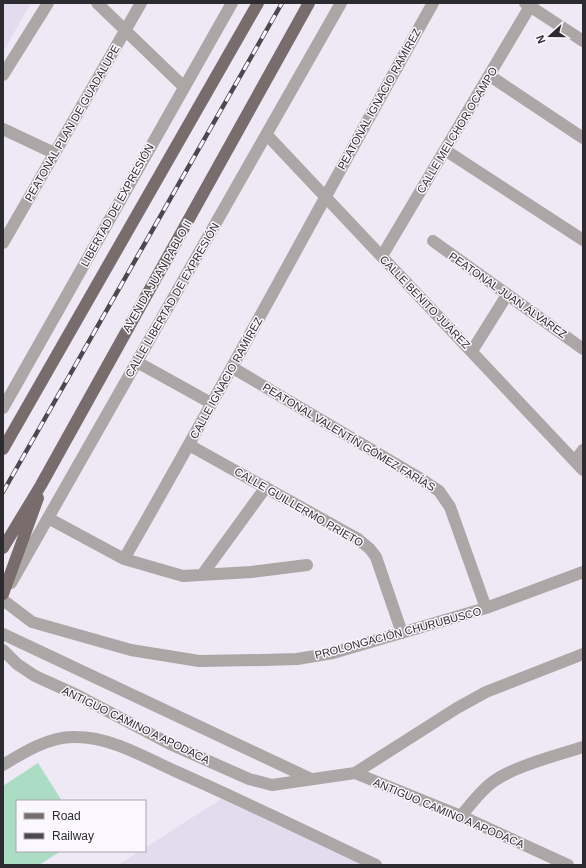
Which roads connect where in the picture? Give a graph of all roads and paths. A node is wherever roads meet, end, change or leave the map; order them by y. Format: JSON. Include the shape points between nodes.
{"nodes":[{"id":1,"x":48,"y":3,"type":"edge"},
{"id":2,"x":97,"y":3,"type":"edge"},
{"id":3,"x":141,"y":3,"type":"edge"},
{"id":4,"x":232,"y":3,"type":"edge"},
{"id":5,"x":258,"y":3,"type":"edge"},
{"id":6,"x":309,"y":3,"type":"edge"},
{"id":7,"x":341,"y":3,"type":"edge"},
{"id":8,"x":433,"y":3,"type":"edge"},
{"id":9,"x":529,"y":4,"type":"edge"},
{"id":10,"x":125,"y":31,"type":"junction"},
{"id":11,"x":583,"y":41,"type":"edge"},
{"id":12,"x":3,"y":75,"type":"edge"},
{"id":13,"x":490,"y":76,"type":"junction"},
{"id":14,"x":184,"y":87,"type":"junction"},
{"id":15,"x":3,"y":129,"type":"edge"},
{"id":16,"x":267,"y":135,"type":"junction"},
{"id":17,"x":583,"y":138,"type":"edge"},
{"id":18,"x":445,"y":150,"type":"junction"},
{"id":19,"x":54,"y":153,"type":"junction"},
{"id":20,"x":325,"y":195,"type":"junction"},
{"id":21,"x":583,"y":240,"type":"edge"},
{"id":22,"x":433,"y":242,"type":"dead end"},
{"id":23,"x":3,"y":243,"type":"edge"},
{"id":24,"x":382,"y":256,"type":"junction"},
{"id":25,"x":507,"y":295,"type":"junction"},
{"id":26,"x":583,"y":348,"type":"edge"},
{"id":27,"x":472,"y":351,"type":"junction"},
{"id":28,"x":137,"y":362,"type":"junction"},
{"id":29,"x":233,"y":368,"type":"junction"},
{"id":30,"x":9,"y":386,"type":"edge"},
{"id":31,"x":211,"y":403,"type":"junction"},
{"id":32,"x":3,"y":408,"type":"edge"},
{"id":33,"x":189,"y":445,"type":"junction"},
{"id":34,"x":3,"y":449,"type":"edge"},
{"id":35,"x":583,"y":450,"type":"edge"},
{"id":36,"x":579,"y":465,"type":"edge"},
{"id":37,"x":41,"y":485,"type":"junction"},
{"id":38,"x":266,"y":487,"type":"junction"},
{"id":39,"x":48,"y":518,"type":"junction"},
{"id":40,"x":3,"y":548,"type":"edge"},
{"id":41,"x":124,"y":559,"type":"junction"},
{"id":42,"x":307,"y":565,"type":"dead end"},
{"id":43,"x":583,"y":572,"type":"edge"},
{"id":44,"x":202,"y":575,"type":"junction"},
{"id":45,"x":3,"y":595,"type":"edge"},
{"id":46,"x":3,"y":600,"type":"edge"},
{"id":47,"x":486,"y":608,"type":"junction"},
{"id":48,"x":402,"y":633,"type":"junction"},
{"id":49,"x":3,"y":634,"type":"edge"},
{"id":50,"x":3,"y":650,"type":"edge"},
{"id":51,"x":583,"y":654,"type":"edge"},
{"id":52,"x":583,"y":747,"type":"edge"},
{"id":53,"x":3,"y":765,"type":"edge"},
{"id":54,"x":355,"y":773,"type":"junction"},
{"id":55,"x":311,"y":779,"type":"junction"},
{"id":56,"x":461,"y":816,"type":"junction"},
{"id":57,"x":376,"y":865,"type":"edge"},
{"id":58,"x":568,"y":865,"type":"edge"}],
"edges":[{"from":1,"to":12,"type":"street"},
{"from":2,"to":10,"type":"street"},
{"from":3,"to":10,"type":"street","name":"PEATONAL PLAN DE GUADALUPE"},
{"from":4,"to":14,"type":"street","name":"LIBERTAD DE EXPRESIÓN"},
{"from":5,"to":34,"type":"main road"},
{"from":6,"to":37,"type":"main road","name":"AVENIDA JUAN PABLO II"},
{"from":7,"to":16,"type":"street","name":"CALLE LIBERTAD DE EXPRESIÓN"},
{"from":8,"to":20,"type":"street","name":"PEATONAL IGNACIO RAMÍREZ"},
{"from":9,"to":11,"type":"street"},
{"from":9,"to":13,"type":"street","name":"CALLE MELCHOR OCAMPO"},
{"from":10,"to":14,"type":"street"},
{"from":10,"to":19,"type":"street","name":"PEATONAL PLAN DE GUADALUPE"},
{"from":13,"to":17,"type":"street"},
{"from":13,"to":18,"type":"street","name":"CALLE MELCHOR OCAMPO"},
{"from":14,"to":30,"type":"street","name":"LIBERTAD DE EXPRESIÓN"},
{"from":15,"to":19,"type":"street"},
{"from":16,"to":20,"type":"street","name":"CALLE BENITO JUÁREZ"},
{"from":16,"to":28,"type":"street","name":"CALLE LIBERTAD DE EXPRESIÓN"},
{"from":18,"to":21,"type":"street"},
{"from":18,"to":24,"type":"street","name":"CALLE MELCHOR OCAMPO"},
{"from":19,"to":23,"type":"street","name":"PEATONAL PLAN DE GUADALUPE"},
{"from":20,"to":24,"type":"street","name":"CALLE BENITO JUÁREZ"},
{"from":20,"to":29,"type":"street","name":"CALLE IGNACIO RAMÍREZ"},
{"from":22,"to":25,"type":"street","name":"PEATONAL JUAN ÁLVAREZ"},
{"from":24,"to":27,"type":"street","name":"CALLE BENITO JUÁREZ"},
{"from":25,"to":26,"type":"street","name":"PEATONAL JUAN ÁLVAREZ"},
{"from":25,"to":27,"type":"street"},
{"from":27,"to":36,"type":"street","name":"CALLE BENITO JUÁREZ"},
{"from":28,"to":31,"type":"street"},
{"from":28,"to":39,"type":"street","name":"CALLE LIBERTAD DE EXPRESIÓN"},
{"from":29,"to":31,"type":"street","name":"CALLE IGNACIO RAMÍREZ"},
{"from":29,"to":47,"type":"street","name":"PEATONAL VALENTÍN GÓMEZ FARÍAS","via":[[439,491],[450,508]]},
{"from":30,"to":32,"type":"street","name":"LIBERTAD DE EXPRESIÓN"},
{"from":31,"to":33,"type":"street","name":"CALLE IGNACIO RAMÍREZ"},
{"from":33,"to":38,"type":"street","name":"CALLE GUILLERMO PRIETO"},
{"from":33,"to":41,"type":"street","name":"CALLE IGNACIO RAMÍREZ"},
{"from":35,"to":36,"type":"street"},
{"from":37,"to":40,"type":"main road","name":"AVENIDA JUAN PABLO II"},
{"from":37,"to":45,"type":"main road","via":[[37,504]]},
{"from":38,"to":44,"type":"street"},
{"from":38,"to":48,"type":"street","name":"CALLE GUILLERMO PRIETO","via":[[358,539],[370,549],[376,557]]},
{"from":39,"to":41,"type":"street"},
{"from":39,"to":45,"type":"street","name":"CALLE LIBERTAD DE EXPRESIÓN"},
{"from":41,"to":44,"type":"street","via":[[183,576]]},
{"from":42,"to":44,"type":"street"},
{"from":43,"to":47,"type":"street","name":"PROLONGACIÓN CHURUBUSCO"},
{"from":46,"to":48,"type":"street","name":"PROLONGACIÓN CHURUBUSCO","via":[[32,622],[131,650],[199,661],[315,656]]},
{"from":47,"to":48,"type":"street","name":"PROLONGACIÓN CHURUBUSCO"},
{"from":49,"to":55,"type":"street"},
{"from":50,"to":55,"type":"street","name":"ANTIGUO CAMINO A APODACA","via":[[17,664],[35,676],[170,744],[249,779],[272,785]]},
{"from":51,"to":54,"type":"street","via":[[486,692]]},
{"from":52,"to":56,"type":"street","via":[[545,759],[495,781],[483,790]]},
{"from":53,"to":57,"type":"street","via":[[24,752],[56,739],[76,737],[111,743]]},
{"from":54,"to":55,"type":"street","name":"ANTIGUO CAMINO A APODACA"},
{"from":54,"to":56,"type":"street","name":"ANTIGUO CAMINO A APODACA"},
{"from":56,"to":58,"type":"street","name":"ANTIGUO CAMINO A APODACA"}]}
